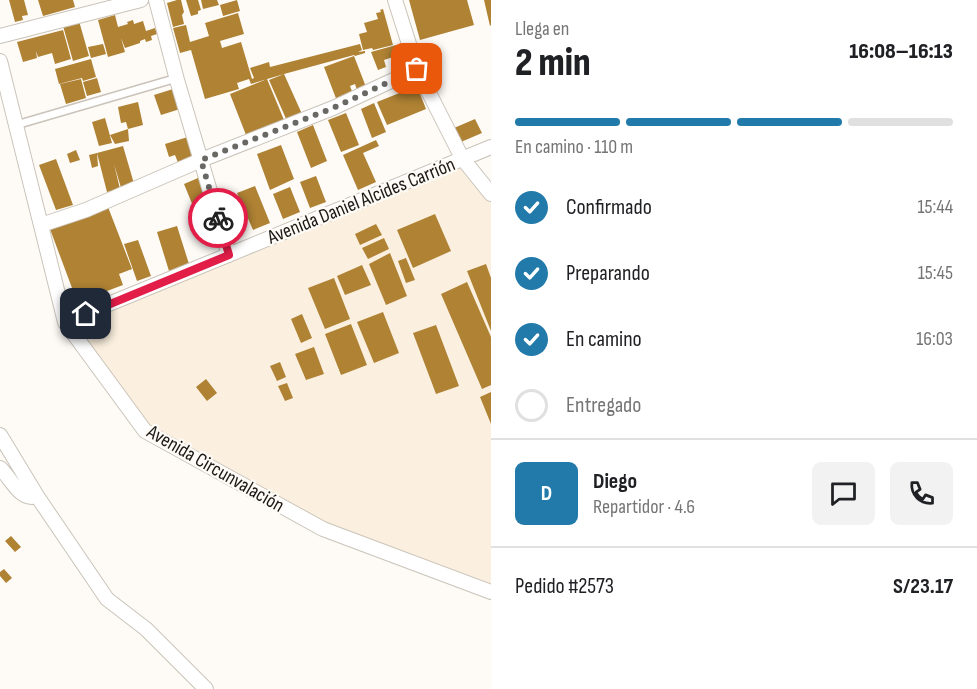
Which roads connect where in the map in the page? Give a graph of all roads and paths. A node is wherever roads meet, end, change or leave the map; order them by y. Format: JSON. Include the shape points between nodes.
{"nodes":[{"id":1,"x":141,"y":0,"type":"edge"},
{"id":2,"x":156,"y":0,"type":"edge"},
{"id":3,"x":395,"y":0,"type":"edge"},
{"id":4,"x":0,"y":36,"type":"edge"},
{"id":5,"x":0,"y":61,"type":"edge"},
{"id":6,"x":417,"y":69,"type":"junction"},
{"id":7,"x":177,"y":78,"type":"junction"},
{"id":8,"x":16,"y":125,"type":"junction"},
{"id":9,"x":491,"y":147,"type":"edge"},
{"id":10,"x":462,"y":158,"type":"junction"},
{"id":11,"x":201,"y":160,"type":"junction"},
{"id":12,"x":491,"y":194,"type":"edge"},
{"id":13,"x":41,"y":225,"type":"junction"},
{"id":14,"x":229,"y":255,"type":"junction"},
{"id":15,"x":65,"y":322,"type":"junction"},
{"id":16,"x":0,"y":435,"type":"edge"},
{"id":17,"x":0,"y":468,"type":"edge"},
{"id":18,"x":37,"y":495,"type":"junction"},
{"id":19,"x":491,"y":592,"type":"edge"},
{"id":20,"x":206,"y":689,"type":"edge"}],
"edges":[{"from":1,"to":4,"type":"street"},
{"from":2,"to":7,"type":"street"},
{"from":3,"to":6,"type":"street"},
{"from":5,"to":8,"type":"street","name":"Avenida Circunvalación"},
{"from":6,"to":10,"type":"street"},
{"from":6,"to":11,"type":"street","via":[[333,108]]},
{"from":7,"to":8,"type":"lane"},
{"from":7,"to":11,"type":"street"},
{"from":8,"to":13,"type":"street","name":"Avenida Circunvalación"},
{"from":9,"to":10,"type":"street","name":"Avenida Daniel Alcides Carrión"},
{"from":10,"to":12,"type":"street"},
{"from":10,"to":14,"type":"street","name":"Avenida Daniel Alcides Carrión"},
{"from":11,"to":13,"type":"street","via":[[86,210]]},
{"from":11,"to":14,"type":"street"},
{"from":13,"to":15,"type":"street","name":"Avenida Circunvalación"},
{"from":14,"to":15,"type":"street","name":"Avenida Daniel Alcides Carrión"},
{"from":15,"to":19,"type":"street","name":"Avenida Circunvalación","via":[[145,431],[323,529]]},
{"from":16,"to":18,"type":"street"},
{"from":17,"to":18,"type":"street","via":[[22,494]]},
{"from":18,"to":20,"type":"street","via":[[107,598],[146,629]]}]}
